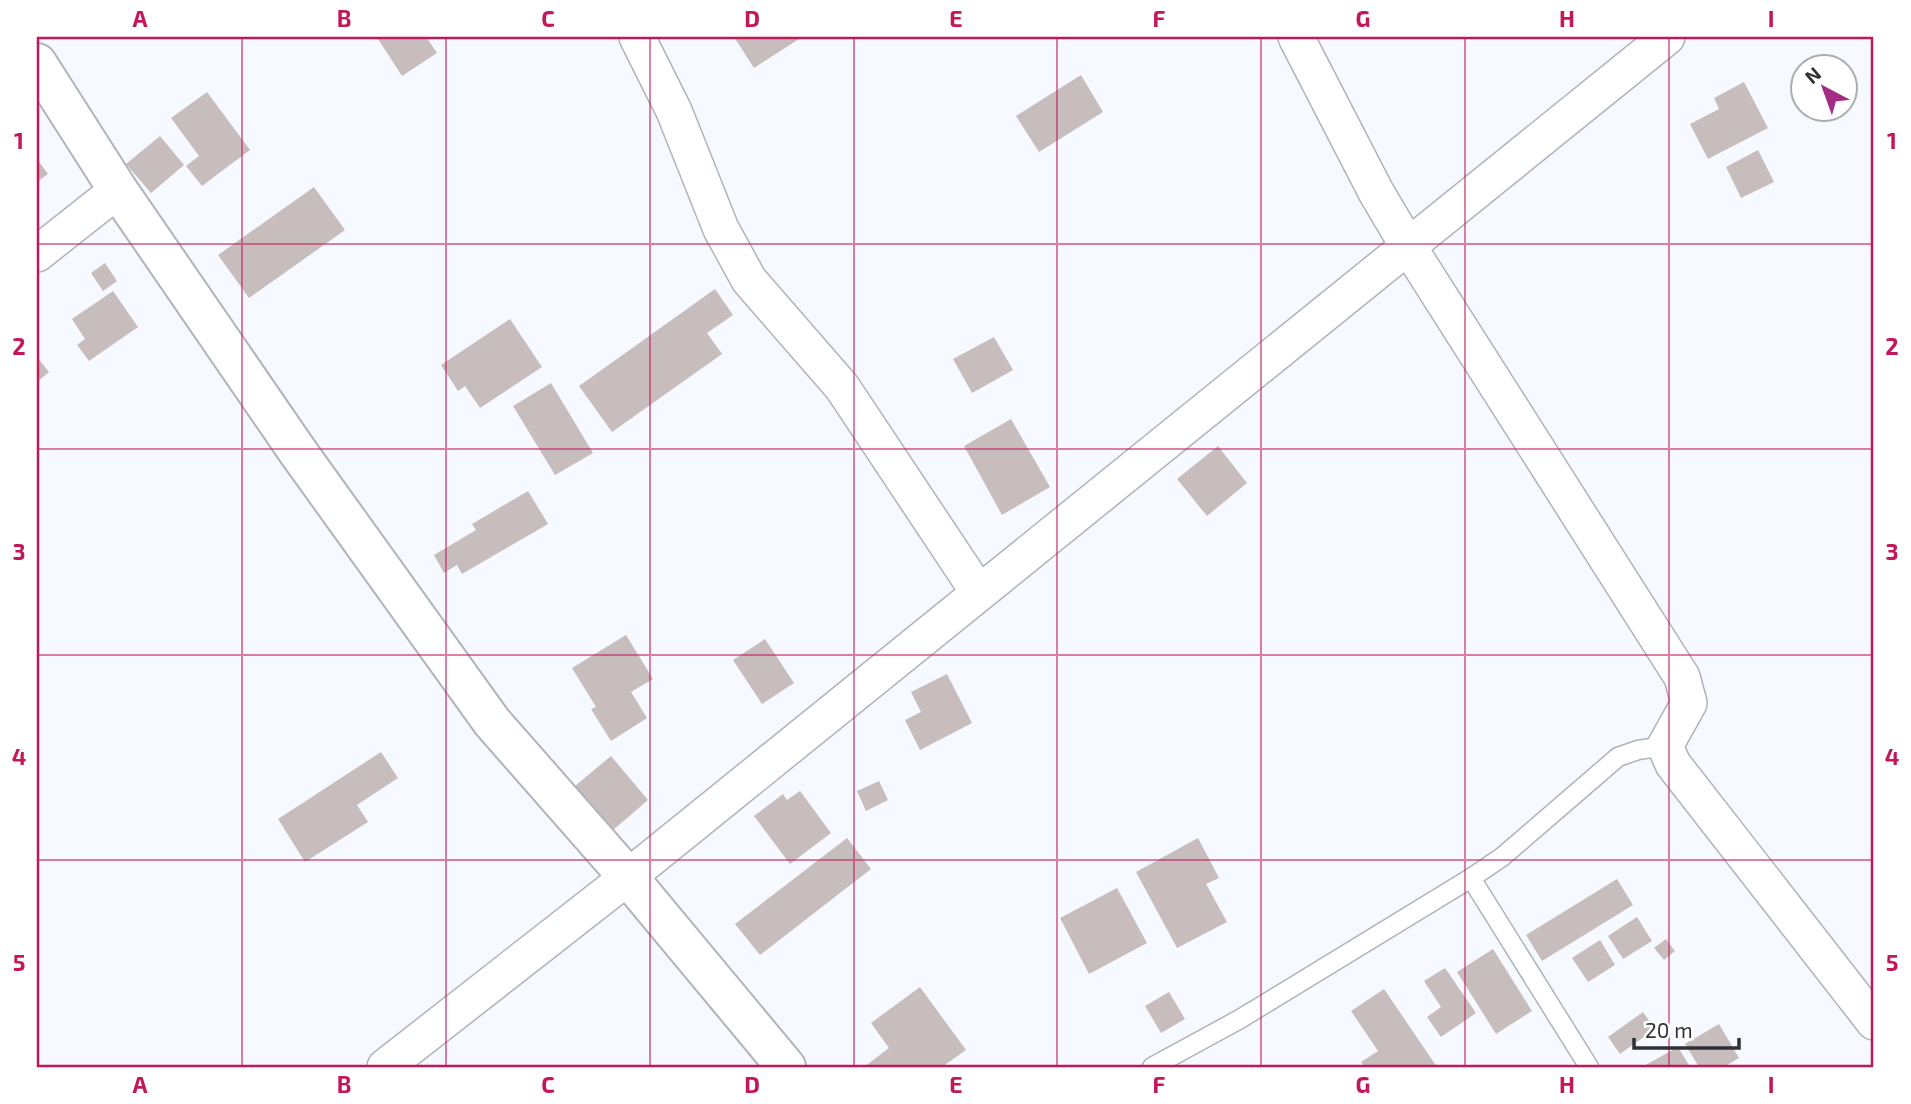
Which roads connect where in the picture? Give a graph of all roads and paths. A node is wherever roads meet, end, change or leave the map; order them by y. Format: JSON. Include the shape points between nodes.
{"nodes":[{"id":1,"x":637,"y":37,"type":"edge"},
{"id":2,"x":1296,"y":37,"type":"edge"},
{"id":3,"x":1667,"y":37,"type":"edge"},
{"id":4,"x":37,"y":63,"type":"edge"},
{"id":5,"x":118,"y":190,"type":"junction"},
{"id":6,"x":1408,"y":246,"type":"junction"},
{"id":7,"x":37,"y":254,"type":"edge"},
{"id":8,"x":979,"y":593,"type":"junction"},
{"id":9,"x":1665,"y":746,"type":"junction"},
{"id":10,"x":628,"y":877,"type":"junction"},
{"id":11,"x":1471,"y":878,"type":"junction"},
{"id":12,"x":1874,"y":1022,"type":"edge"},
{"id":13,"x":385,"y":1067,"type":"edge"},
{"id":14,"x":786,"y":1067,"type":"edge"},
{"id":15,"x":1152,"y":1067,"type":"edge"},
{"id":16,"x":1589,"y":1067,"type":"edge"}],
"edges":[{"from":1,"to":8,"type":"street","via":[[674,111],[720,229],[749,280],[842,387]]},
{"from":2,"to":6,"type":"street"},
{"from":3,"to":6,"type":"street"},
{"from":4,"to":5,"type":"street"},
{"from":5,"to":7,"type":"street"},
{"from":5,"to":10,"type":"street","via":[[492,722]]},
{"from":6,"to":8,"type":"street"},
{"from":6,"to":9,"type":"street","via":[[1682,677],[1689,703]]},
{"from":8,"to":10,"type":"street"},
{"from":9,"to":11,"type":"lane","via":[[1618,757]]},
{"from":9,"to":12,"type":"street","via":[[1673,764]]},
{"from":10,"to":13,"type":"street"},
{"from":10,"to":14,"type":"street"},
{"from":11,"to":15,"type":"lane","via":[[1240,1019]]},
{"from":11,"to":16,"type":"lane"}]}
